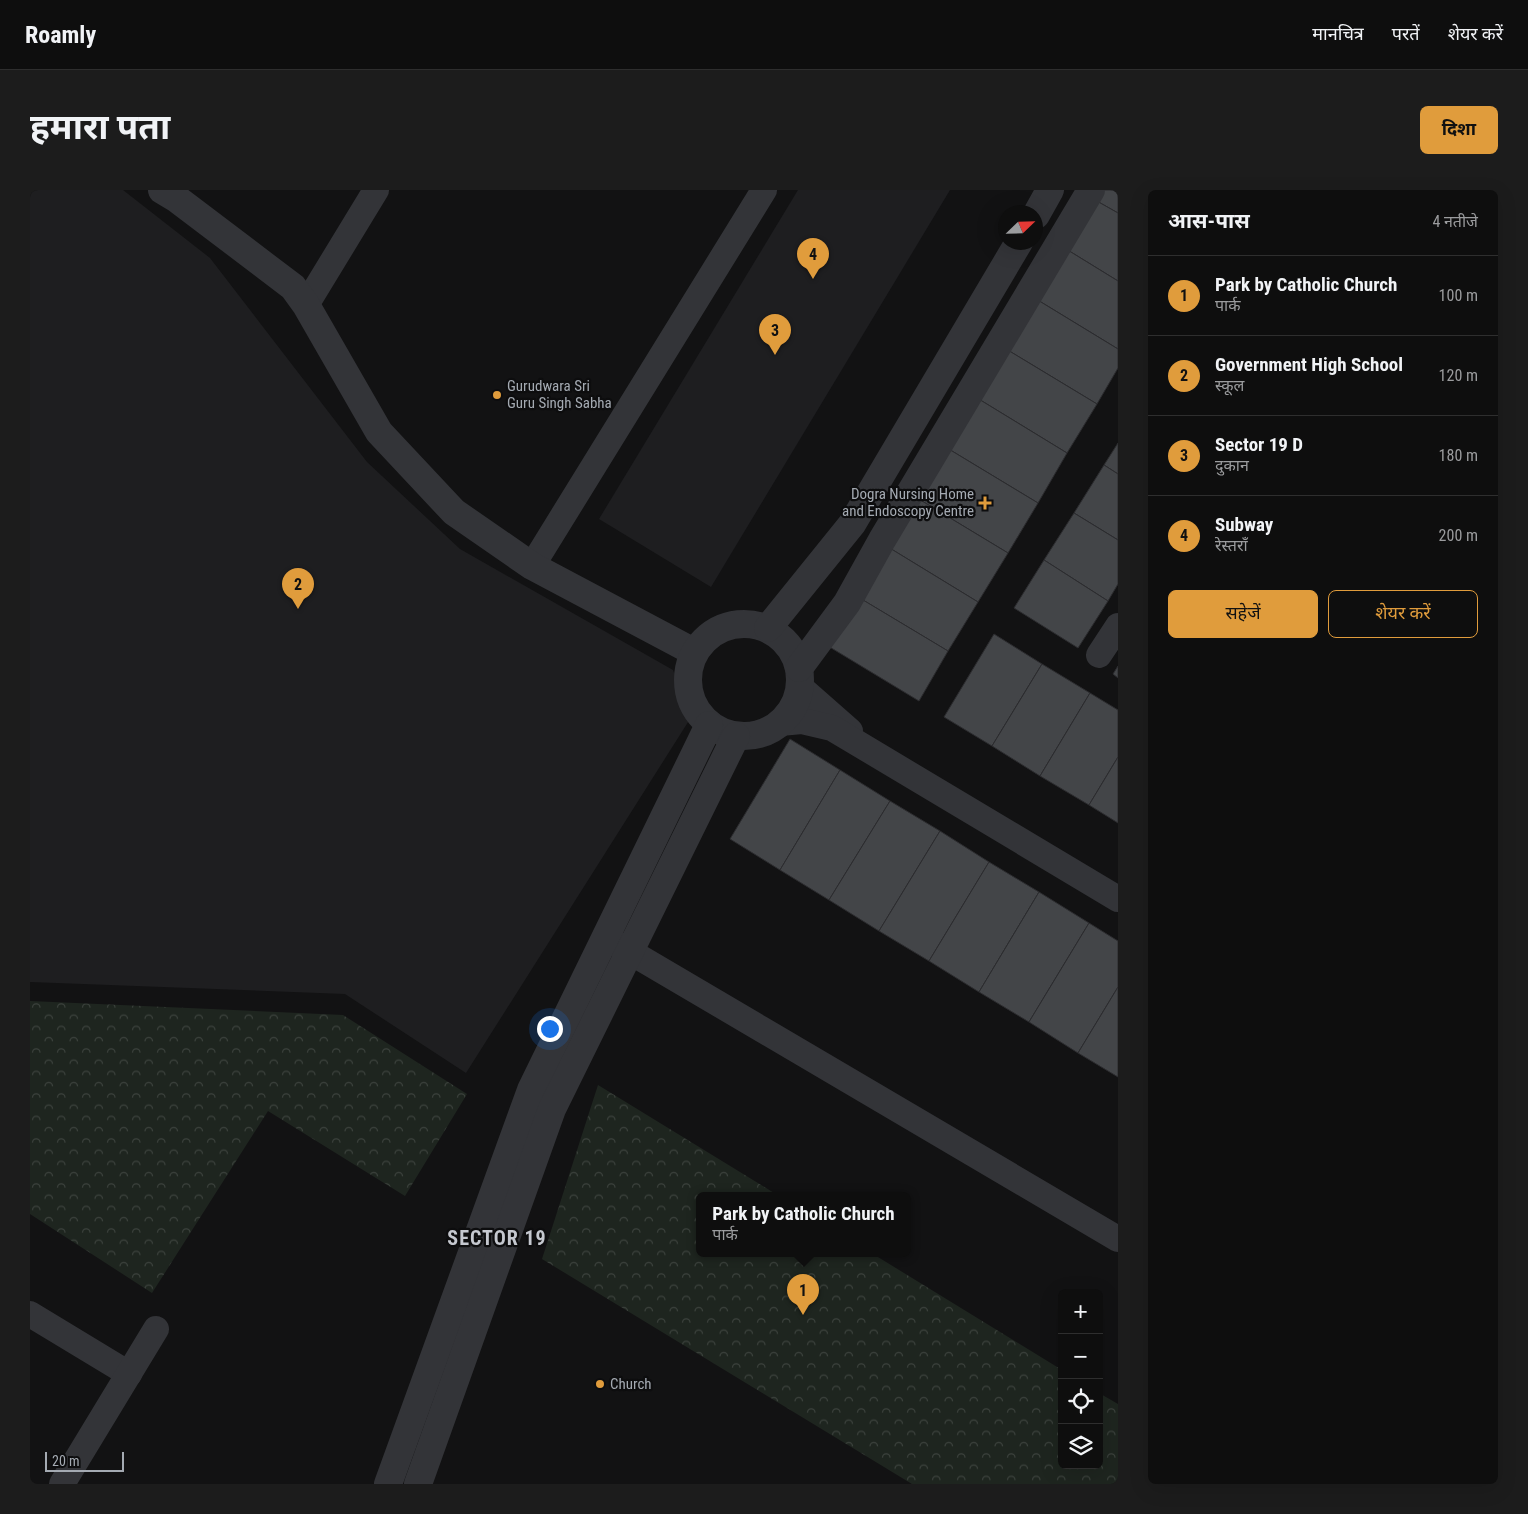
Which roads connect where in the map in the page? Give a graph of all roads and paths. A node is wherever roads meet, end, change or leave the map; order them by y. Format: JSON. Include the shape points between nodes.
{"nodes":[{"id":1,"x":162,"y":190,"type":"edge"},
{"id":2,"x":376,"y":190,"type":"edge"},
{"id":3,"x":764,"y":190,"type":"edge"},
{"id":4,"x":1050,"y":190,"type":"edge"},
{"id":5,"x":1091,"y":190,"type":"edge"},
{"id":6,"x":1041,"y":205,"type":"edge"},
{"id":7,"x":1014,"y":250,"type":"edge"},
{"id":8,"x":306,"y":305,"type":"junction"},
{"id":9,"x":852,"y":524,"type":"junction"},
{"id":10,"x":882,"y":540,"type":"junction"},
{"id":11,"x":532,"y":566,"type":"junction"},
{"id":12,"x":1118,"y":626,"type":"edge"},
{"id":13,"x":768,"y":628,"type":"junction"},
{"id":14,"x":694,"y":652,"type":"junction"},
{"id":15,"x":1099,"y":655,"type":"dead end"},
{"id":16,"x":800,"y":677,"type":"junction"},
{"id":17,"x":780,"y":723,"type":"junction"},
{"id":18,"x":709,"y":725,"type":"junction"},
{"id":19,"x":736,"y":736,"type":"junction"},
{"id":20,"x":873,"y":752,"type":"junction"},
{"id":21,"x":1118,"y":900,"type":"edge"},
{"id":22,"x":605,"y":937,"type":"junction"},
{"id":23,"x":629,"y":952,"type":"junction"},
{"id":24,"x":1118,"y":1239,"type":"edge"},
{"id":25,"x":30,"y":1314,"type":"edge"},
{"id":26,"x":156,"y":1328,"type":"dead end"},
{"id":27,"x":129,"y":1374,"type":"junction"},
{"id":28,"x":62,"y":1484,"type":"edge"},
{"id":29,"x":388,"y":1484,"type":"edge"},
{"id":30,"x":418,"y":1484,"type":"edge"}],
"edges":[{"from":1,"to":8,"type":"street","via":[[293,287]]},
{"from":2,"to":8,"type":"street"},
{"from":3,"to":11,"type":"street"},
{"from":4,"to":6,"type":"street"},
{"from":5,"to":10,"type":"street"},
{"from":7,"to":9,"type":"street"},
{"from":8,"to":11,"type":"street","via":[[379,432],[454,512]]},
{"from":9,"to":10,"type":"street"},
{"from":9,"to":13,"type":"street"},
{"from":10,"to":16,"type":"street"},
{"from":11,"to":14,"type":"street"},
{"from":12,"to":15,"type":"street"},
{"from":13,"to":14,"type":"street","via":[[729,624],[709,634]]},
{"from":13,"to":16,"type":"street","via":[[792,650]]},
{"from":14,"to":18,"type":"street","via":[[687,671],[688,691],[695,710]]},
{"from":16,"to":17,"type":"street","via":[[794,705]]},
{"from":16,"to":20,"type":"street"},
{"from":17,"to":19,"type":"street","via":[[760,734]]},
{"from":17,"to":20,"type":"street","via":[[802,721],[832,728]]},
{"from":18,"to":19,"type":"street"},
{"from":18,"to":22,"type":"street"},
{"from":19,"to":23,"type":"street"},
{"from":20,"to":21,"type":"street"},
{"from":22,"to":23,"type":"street"},
{"from":22,"to":29,"type":"street","via":[[531,1090]]},
{"from":23,"to":24,"type":"street"},
{"from":23,"to":30,"type":"street","via":[[552,1109]]},
{"from":25,"to":27,"type":"street"},
{"from":26,"to":27,"type":"street"},
{"from":27,"to":28,"type":"street"}]}
